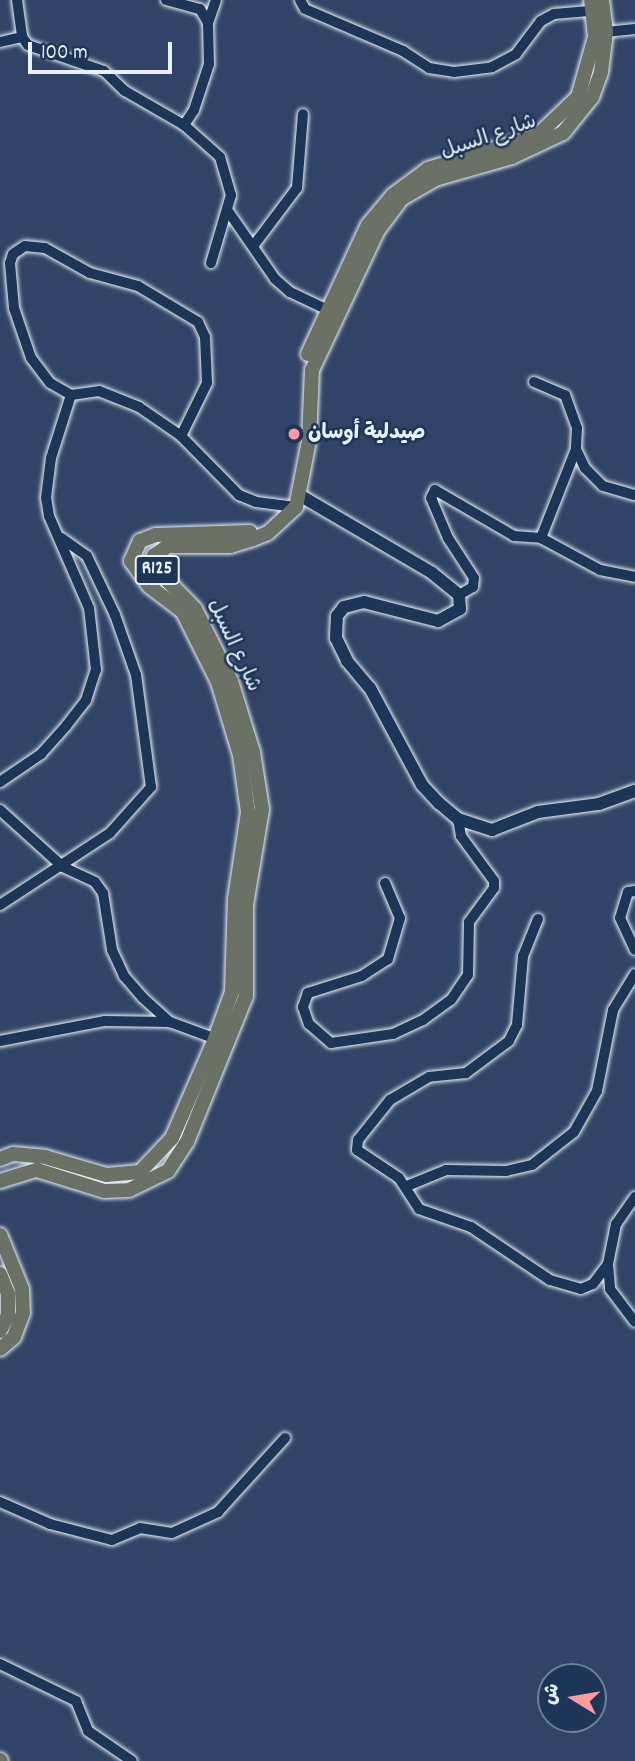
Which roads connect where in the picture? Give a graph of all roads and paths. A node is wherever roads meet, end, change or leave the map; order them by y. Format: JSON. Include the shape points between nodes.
{"nodes":[{"id":1,"x":17,"y":0,"type":"edge"},
{"id":2,"x":166,"y":0,"type":"edge"},
{"id":3,"x":216,"y":0,"type":"edge"},
{"id":4,"x":300,"y":0,"type":"edge"},
{"id":5,"x":595,"y":4,"type":"edge"},
{"id":6,"x":208,"y":23,"type":"junction"},
{"id":7,"x":635,"y":29,"type":"edge"},
{"id":8,"x":606,"y":33,"type":"junction"},
{"id":9,"x":22,"y":37,"type":"junction"},
{"id":10,"x":0,"y":41,"type":"edge"},
{"id":11,"x":303,"y":114,"type":"dead end"},
{"id":12,"x":184,"y":125,"type":"junction"},
{"id":13,"x":228,"y":211,"type":"junction"},
{"id":14,"x":254,"y":245,"type":"junction"},
{"id":15,"x":211,"y":263,"type":"dead end"},
{"id":16,"x":328,"y":310,"type":"junction"},
{"id":17,"x":534,"y":382,"type":"dead end"},
{"id":18,"x":71,"y":395,"type":"junction"},
{"id":19,"x":181,"y":436,"type":"junction"},
{"id":20,"x":576,"y":449,"type":"junction"},
{"id":21,"x":635,"y":495,"type":"edge"},
{"id":22,"x":295,"y":502,"type":"junction"},
{"id":23,"x":58,"y":536,"type":"junction"},
{"id":24,"x":541,"y":538,"type":"junction"},
{"id":25,"x":635,"y":577,"type":"edge"},
{"id":26,"x":459,"y":595,"type":"junction"},
{"id":27,"x":0,"y":782,"type":"edge"},
{"id":28,"x":635,"y":791,"type":"edge"},
{"id":29,"x":0,"y":810,"type":"edge"},
{"id":30,"x":458,"y":819,"type":"junction"},
{"id":31,"x":63,"y":867,"type":"junction"},
{"id":32,"x":384,"y":883,"type":"dead end"},
{"id":33,"x":635,"y":891,"type":"edge"},
{"id":34,"x":0,"y":905,"type":"edge"},
{"id":35,"x":538,"y":919,"type":"dead end"},
{"id":36,"x":635,"y":950,"type":"edge"},
{"id":37,"x":635,"y":974,"type":"edge"},
{"id":38,"x":170,"y":1022,"type":"junction"},
{"id":39,"x":215,"y":1040,"type":"junction"},
{"id":40,"x":0,"y":1041,"type":"edge"},
{"id":41,"x":230,"y":1042,"type":"junction"},
{"id":42,"x":0,"y":1159,"type":"edge"},
{"id":43,"x":0,"y":1181,"type":"edge"},
{"id":44,"x":407,"y":1186,"type":"junction"},
{"id":45,"x":635,"y":1197,"type":"edge"},
{"id":46,"x":0,"y":1235,"type":"edge"},
{"id":47,"x":608,"y":1264,"type":"junction"},
{"id":48,"x":0,"y":1274,"type":"edge"},
{"id":49,"x":635,"y":1322,"type":"edge"},
{"id":50,"x":0,"y":1331,"type":"edge"},
{"id":51,"x":0,"y":1349,"type":"edge"},
{"id":52,"x":285,"y":1438,"type":"dead end"},
{"id":53,"x":0,"y":1502,"type":"edge"},
{"id":54,"x":0,"y":1664,"type":"edge"},
{"id":55,"x":132,"y":1761,"type":"edge"}],
"edges":[{"from":1,"to":9,"type":"street"},
{"from":2,"to":6,"type":"street","via":[[200,9]]},
{"from":3,"to":6,"type":"street"},
{"from":4,"to":5,"type":"street","via":[[305,9],[403,51],[429,68],[454,72],[492,67],[516,54],[541,21],[554,13]]},
{"from":5,"to":8,"type":"main road","name":"شارع السبل"},
{"from":5,"to":16,"type":"main road","name":"شارع السبل","via":[[595,37],[578,97],[555,123],[510,147],[428,169],[408,182],[368,225]]},
{"from":6,"to":12,"type":"street","via":[[209,64],[194,110]]},
{"from":7,"to":8,"type":"street"},
{"from":8,"to":22,"type":"main road","name":"شارع السبل","via":[[592,97],[563,132],[513,157],[435,179],[401,199],[378,230],[312,370]]},
{"from":9,"to":10,"type":"street"},
{"from":9,"to":12,"type":"street","via":[[28,45],[104,71],[125,91]]},
{"from":11,"to":14,"type":"street","via":[[297,188]]},
{"from":12,"to":13,"type":"street","via":[[220,157],[231,195]]},
{"from":13,"to":14,"type":"street"},
{"from":13,"to":15,"type":"street"},
{"from":14,"to":16,"type":"street","via":[[275,279],[290,292]]},
{"from":16,"to":22,"type":"main road","name":"شارع السبل","via":[[302,369]]},
{"from":17,"to":20,"type":"street","via":[[565,395],[577,428]]},
{"from":18,"to":19,"type":"street","via":[[99,391],[118,398],[159,418]]},
{"from":18,"to":19,"type":"street","via":[[50,383],[31,358],[14,308],[10,263],[13,254],[25,246],[45,248],[90,273],[138,286],[198,322],[205,337],[207,383]]},
{"from":18,"to":23,"type":"street","via":[[47,481],[50,516]]},
{"from":19,"to":22,"type":"street","via":[[239,495],[256,502]]},
{"from":20,"to":21,"type":"street","via":[[585,468],[603,486]]},
{"from":20,"to":24,"type":"street"},
{"from":22,"to":26,"type":"street","via":[[432,572]]},
{"from":22,"to":39,"type":"main road","name":"شارع السبل","number":"R125","via":[[277,518],[247,533],[156,535],[140,541],[132,551],[134,572],[183,612],[218,682],[240,755],[248,811],[235,899],[232,992]]},
{"from":22,"to":41,"type":"main road","name":"شارع السبل","number":"R125","via":[[268,533],[253,539],[230,546],[168,546],[154,556],[158,571],[195,609],[231,681],[253,752],[262,809],[246,905],[246,996]]},
{"from":23,"to":27,"type":"street","via":[[89,608],[96,670],[86,700],[66,726],[41,754]]},
{"from":23,"to":31,"type":"street","via":[[87,556],[115,615],[136,675],[151,787],[110,834]]},
{"from":24,"to":25,"type":"street","via":[[600,570]]},
{"from":24,"to":26,"type":"street","via":[[514,537],[443,491],[431,492],[448,538],[474,578],[473,587]]},
{"from":26,"to":30,"type":"street","via":[[460,609],[438,621],[354,603],[337,616],[337,638],[347,661],[370,688],[422,785]]},
{"from":28,"to":30,"type":"street","via":[[599,804],[538,812],[492,830]]},
{"from":29,"to":31,"type":"street"},
{"from":30,"to":32,"type":"street","via":[[461,836],[494,881],[494,888],[469,922],[468,975],[451,1000],[423,1020],[393,1034],[331,1043],[309,1024],[303,1007],[308,993],[362,976],[388,959],[400,918]]},
{"from":31,"to":34,"type":"street"},
{"from":31,"to":38,"type":"street","via":[[95,882],[103,894],[107,932],[124,976]]},
{"from":33,"to":36,"type":"street","via":[[628,892],[620,918]]},
{"from":35,"to":44,"type":"street","via":[[523,956],[519,1012],[509,1041],[466,1073],[419,1081],[382,1106],[358,1140],[357,1150],[364,1159]]},
{"from":37,"to":44,"type":"street","via":[[613,1010],[597,1091],[575,1132],[532,1165],[506,1171],[446,1170]]},
{"from":38,"to":39,"type":"street"},
{"from":38,"to":40,"type":"street","via":[[104,1021]]},
{"from":39,"to":41,"type":"street"},
{"from":39,"to":42,"type":"main road","name":"شارع السبل","number":"R125","via":[[172,1138],[140,1172],[106,1175],[45,1157],[13,1154]]},
{"from":41,"to":43,"type":"main road","name":"شارع السبل","number":"R125","via":[[187,1142],[168,1171],[146,1185],[104,1191],[37,1170]]},
{"from":44,"to":47,"type":"street","via":[[419,1209],[471,1227],[568,1288],[593,1284]]},
{"from":45,"to":47,"type":"street","via":[[616,1224]]},
{"from":46,"to":51,"type":"main road","via":[[22,1289],[23,1313],[14,1337]]},
{"from":47,"to":49,"type":"street","via":[[610,1289]]},
{"from":48,"to":50,"type":"main road","via":[[8,1294],[8,1315]]},
{"from":52,"to":53,"type":"street","via":[[218,1511],[172,1533],[141,1528],[113,1540],[50,1524]]},
{"from":54,"to":55,"type":"street","via":[[76,1701],[88,1731]]}]}
